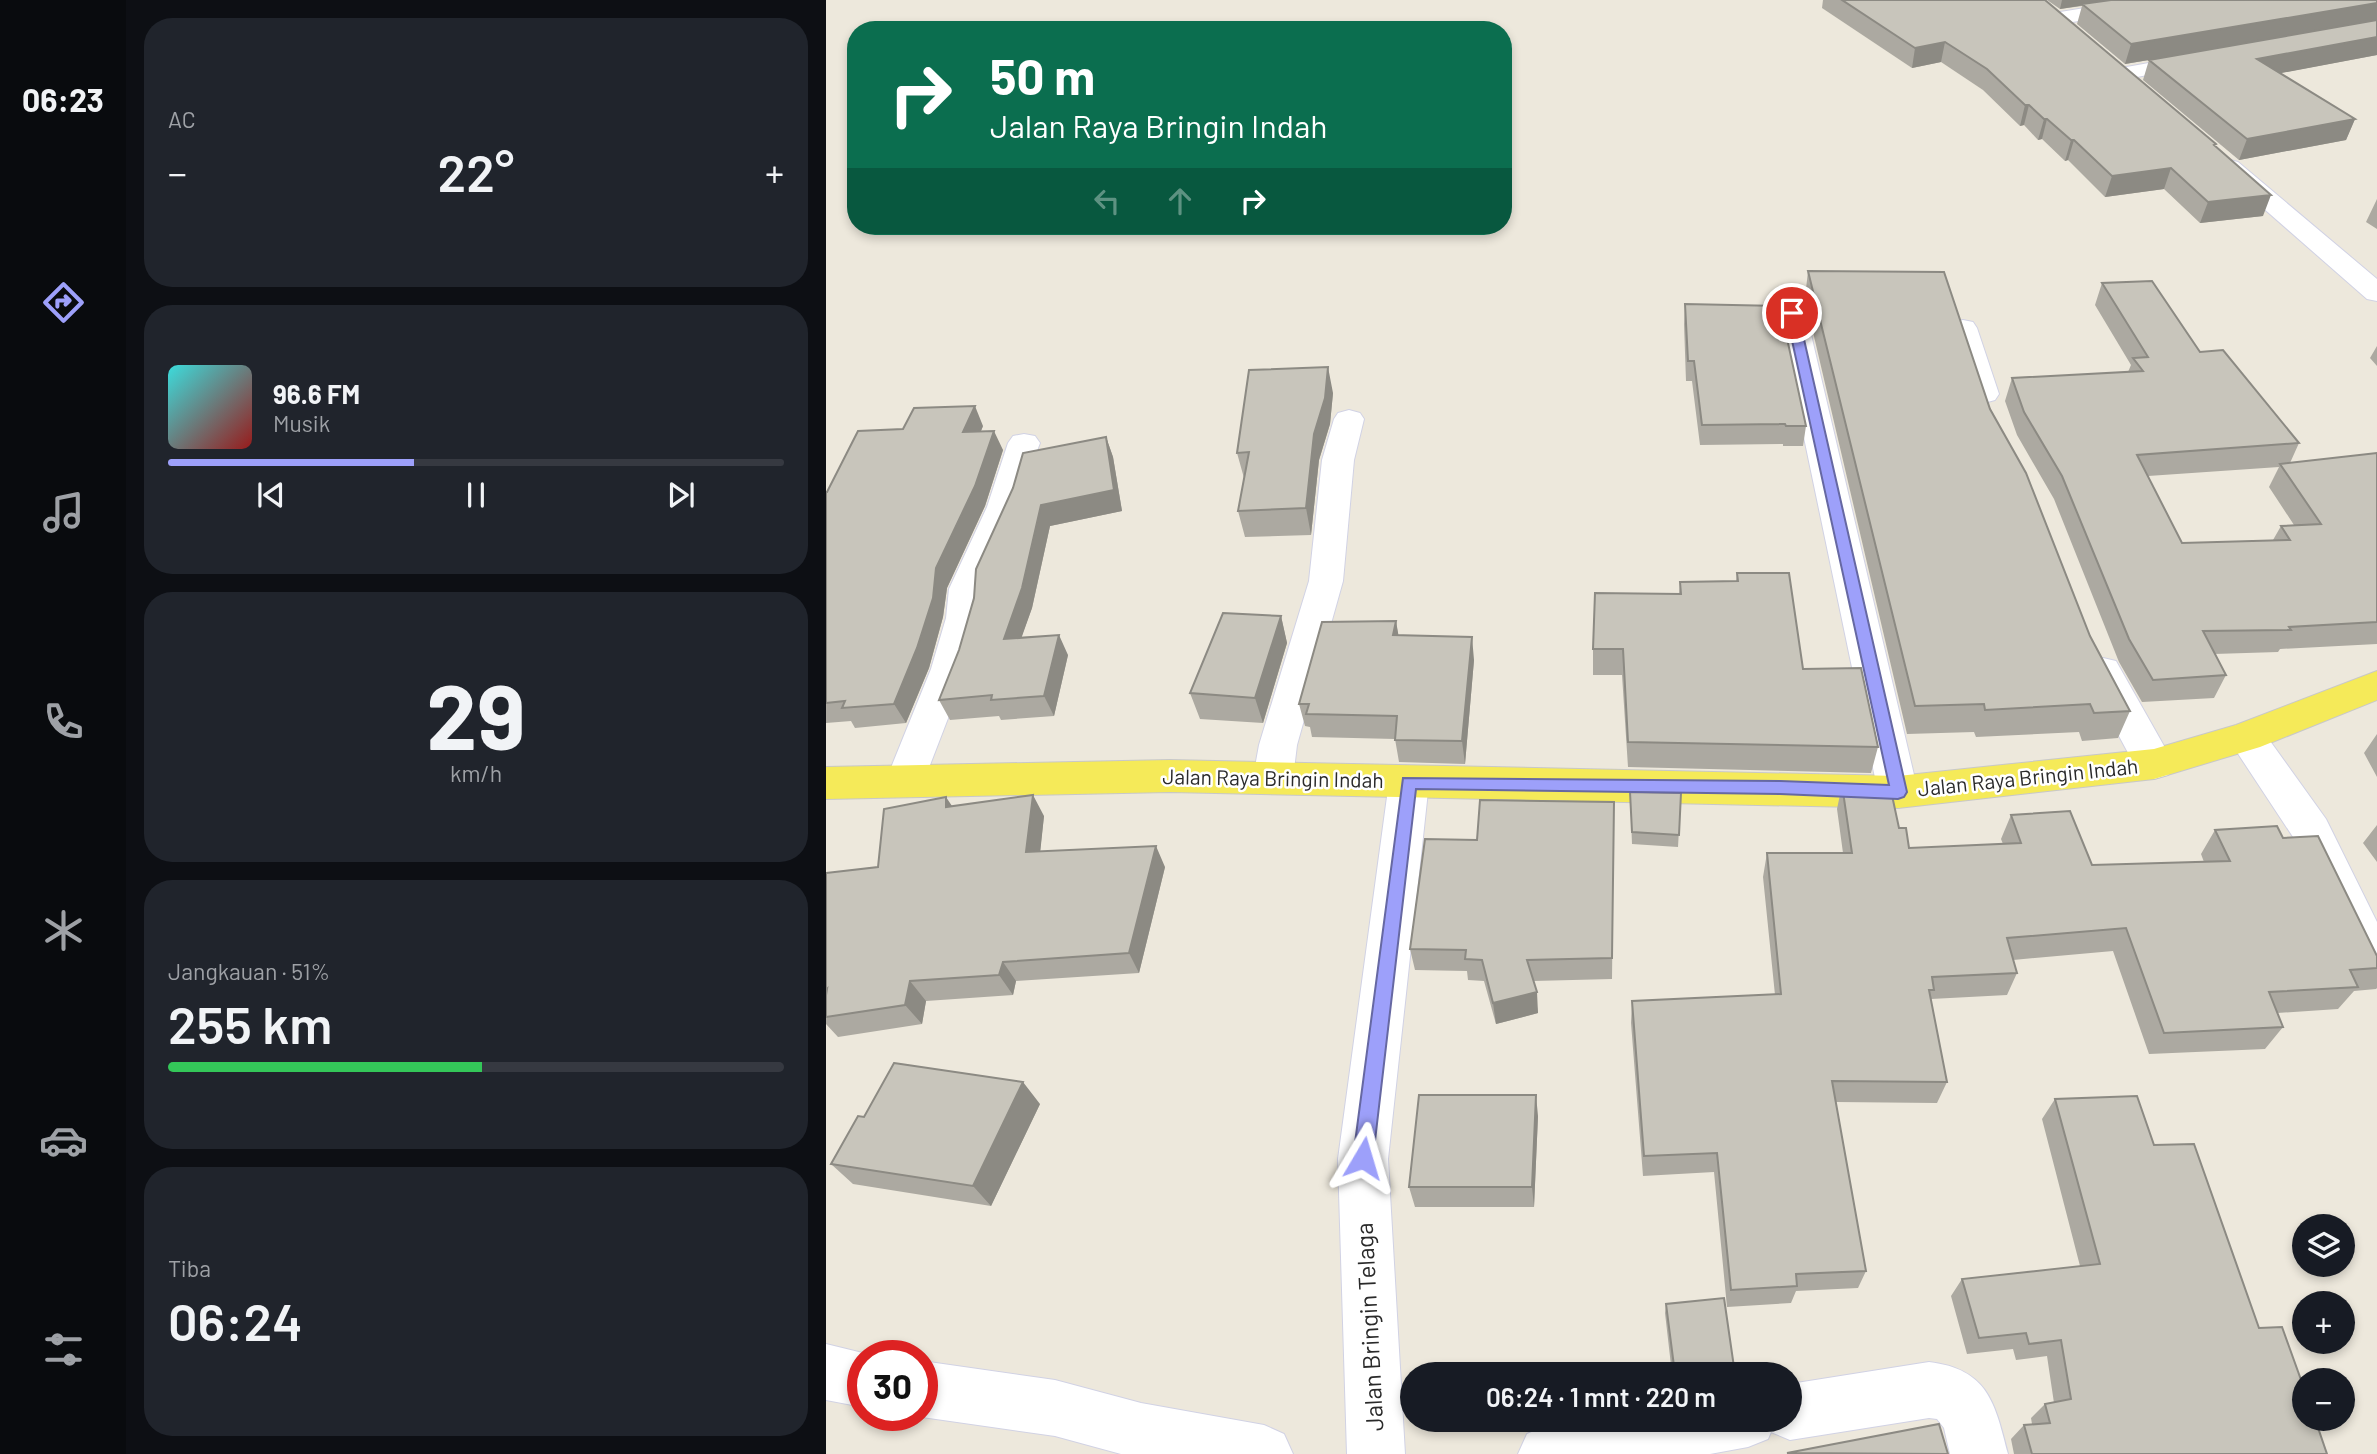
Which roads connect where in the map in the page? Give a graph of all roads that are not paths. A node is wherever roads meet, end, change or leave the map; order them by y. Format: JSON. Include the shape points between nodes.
{"nodes":[{"id":1,"x":2171,"y":0,"type":"edge"},
{"id":2,"x":2073,"y":35,"type":"edge"},
{"id":3,"x":2215,"y":57,"type":"edge"},
{"id":4,"x":2102,"y":58,"type":"edge"},
{"id":5,"x":2121,"y":74,"type":"junction"},
{"id":6,"x":2141,"y":91,"type":"edge"},
{"id":7,"x":2213,"y":153,"type":"edge"},
{"id":8,"x":2377,"y":293,"type":"edge"},
{"id":9,"x":1792,"y":313,"type":"dead end"},
{"id":10,"x":1963,"y":328,"type":"edge"},
{"id":11,"x":1349,"y":419,"type":"dead end"},
{"id":12,"x":1996,"y":425,"type":"edge"},
{"id":13,"x":1024,"y":443,"type":"dead end"},
{"id":14,"x":2089,"y":638,"type":"edge"},
{"id":15,"x":2377,"y":685,"type":"edge"},
{"id":16,"x":2246,"y":737,"type":"junction"},
{"id":17,"x":2154,"y":764,"type":"junction"},
{"id":18,"x":1273,"y":778,"type":"junction"},
{"id":19,"x":906,"y":780,"type":"junction"},
{"id":20,"x":1409,"y":782,"type":"junction"},
{"id":21,"x":826,"y":783,"type":"edge"},
{"id":22,"x":1898,"y":792,"type":"junction"},
{"id":23,"x":2377,"y":967,"type":"edge"},
{"id":24,"x":826,"y":1372,"type":"edge"},
{"id":25,"x":847,"y":1376,"type":"edge"},
{"id":26,"x":938,"y":1391,"type":"edge"},
{"id":27,"x":1802,"y":1410,"type":"edge"},
{"id":28,"x":1726,"y":1433,"type":"edge"},
{"id":29,"x":1139,"y":1443,"type":"edge"},
{"id":30,"x":1264,"y":1454,"type":"edge"},
{"id":31,"x":1376,"y":1454,"type":"edge"},
{"id":32,"x":1547,"y":1454,"type":"edge"},
{"id":33,"x":1979,"y":1454,"type":"edge"}],
"edges":[{"from":1,"to":2,"type":"street","via":[[2047,13]]},
{"from":3,"to":5,"type":"street"},
{"from":4,"to":5,"type":"street"},
{"from":5,"to":6,"type":"street"},
{"from":7,"to":8,"type":"street"},
{"from":9,"to":22,"type":"street"},
{"from":10,"to":12,"type":"street"},
{"from":11,"to":18,"type":"street","via":[[1338,460],[1326,581],[1278,745]]},
{"from":13,"to":19,"type":"street","via":[[1003,507],[966,589],[964,618],[949,669]]},
{"from":14,"to":17,"type":"street"},
{"from":15,"to":16,"type":"main road","name":"Jalan Raya Bringin Indah"},
{"from":16,"to":17,"type":"main road","name":"Jalan Raya Bringin Indah"},
{"from":16,"to":23,"type":"street","via":[[2311,831]]},
{"from":17,"to":22,"type":"main road","name":"Jalan Raya Bringin Indah"},
{"from":18,"to":19,"type":"main road","name":"Jalan Raya Bringin Indah"},
{"from":18,"to":20,"type":"main road","name":"Jalan Raya Bringin Indah"},
{"from":19,"to":21,"type":"main road","name":"Jalan Raya Bringin Indah"},
{"from":20,"to":22,"type":"main road","name":"Jalan Raya Bringin Indah"},
{"from":20,"to":31,"type":"street","name":"Jalan Bringin Telaga","via":[[1363,1158]]},
{"from":24,"to":25,"type":"street"},
{"from":26,"to":29,"type":"street","via":[[1055,1408]]},
{"from":27,"to":33,"type":"street","via":[[1929,1390],[1950,1393],[1963,1406]]},
{"from":28,"to":32,"type":"street"},
{"from":29,"to":30,"type":"street"}]}
